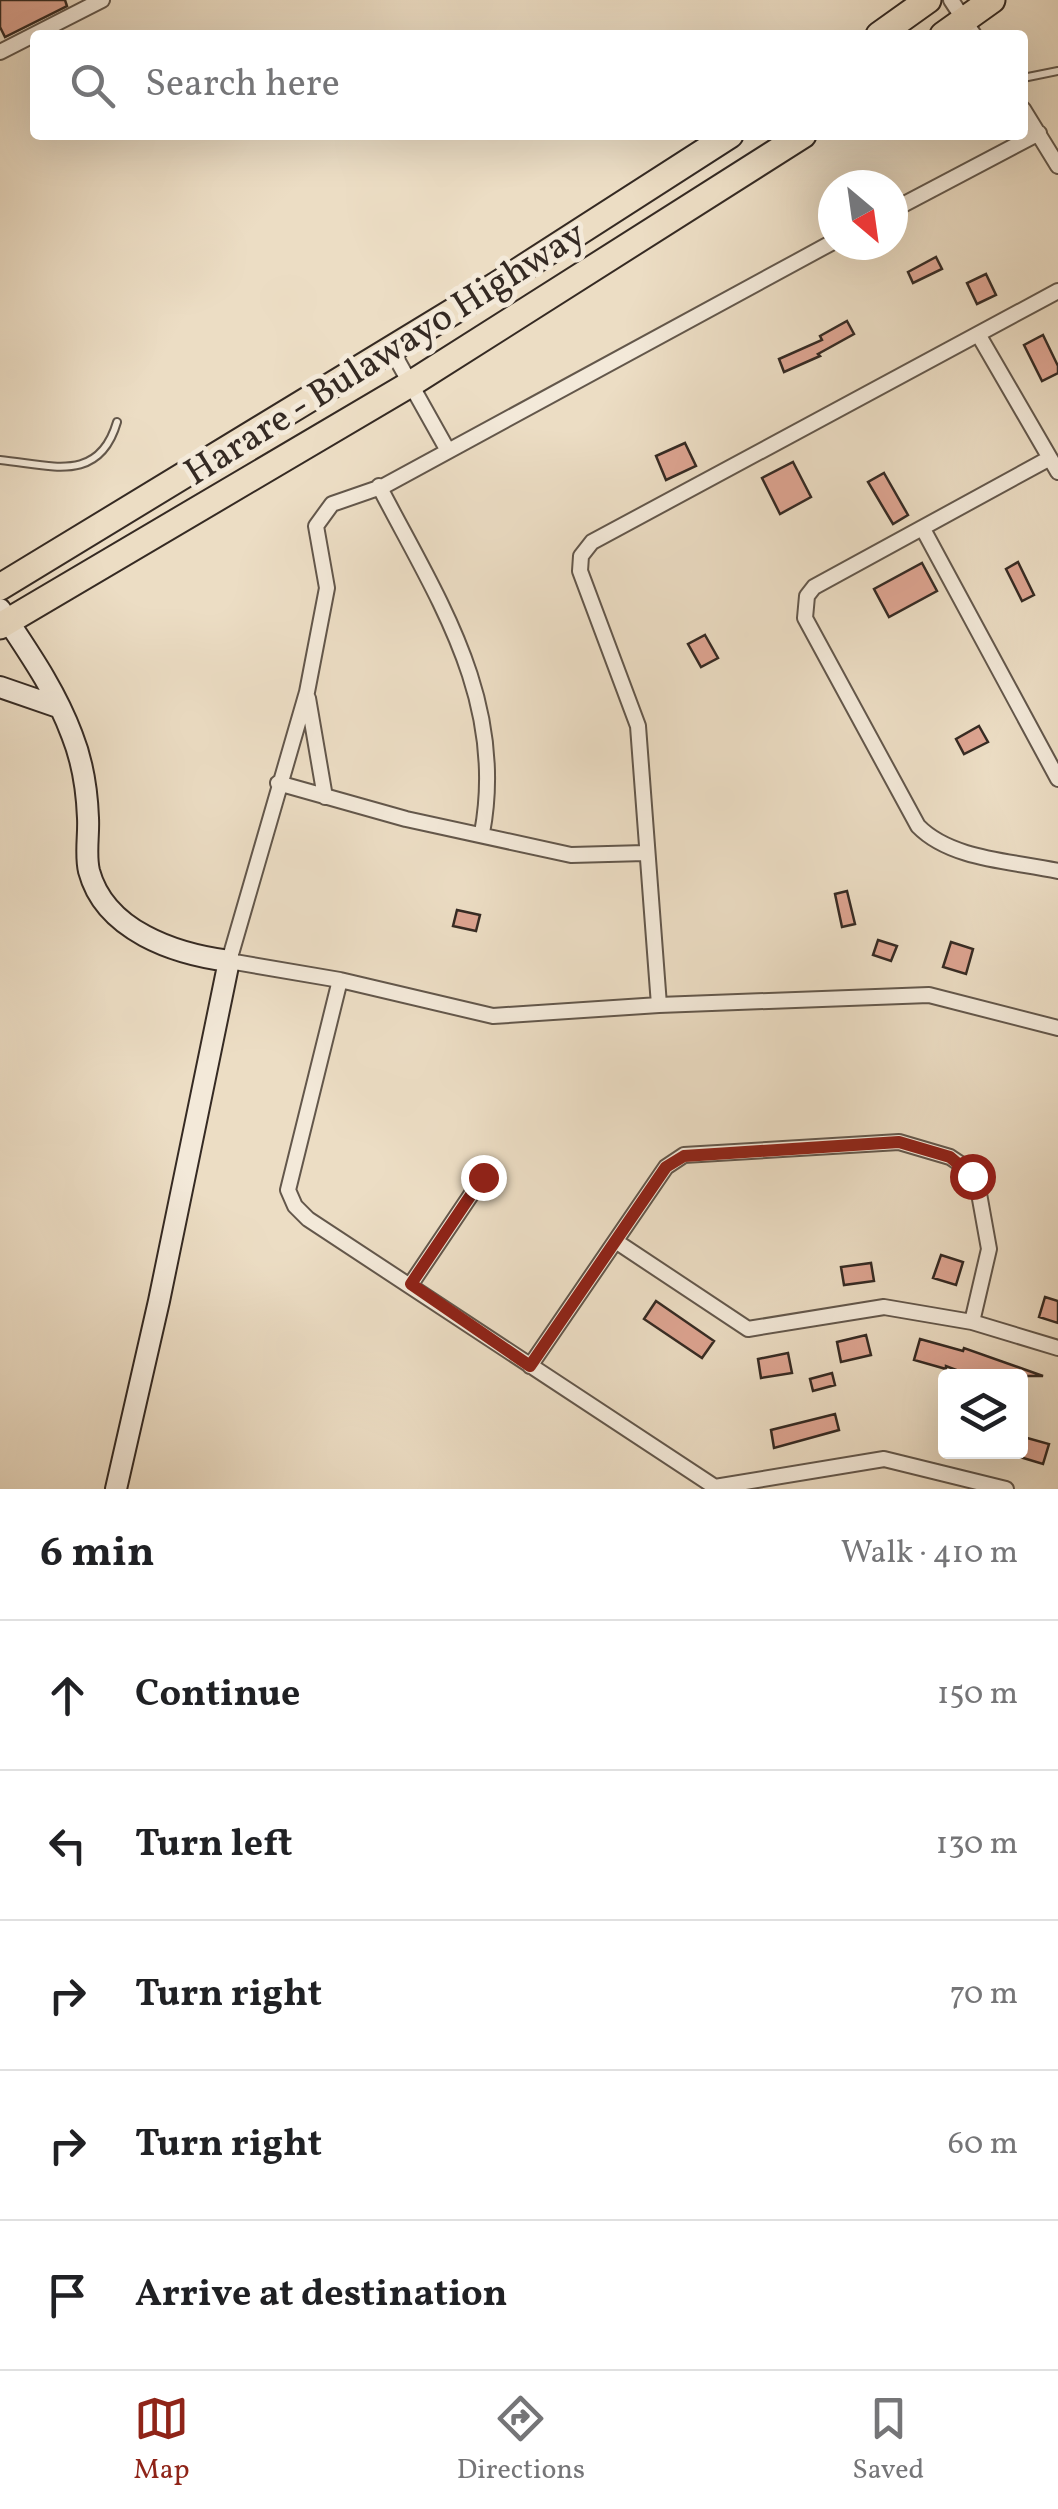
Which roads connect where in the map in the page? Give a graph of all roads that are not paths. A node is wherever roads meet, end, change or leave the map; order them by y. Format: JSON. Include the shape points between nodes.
{"nodes":[{"id":1,"x":102,"y":0,"type":"edge"},
{"id":2,"x":928,"y":0,"type":"edge"},
{"id":3,"x":992,"y":0,"type":"edge"},
{"id":4,"x":958,"y":22,"type":"edge"},
{"id":5,"x":43,"y":30,"type":"edge"},
{"id":6,"x":885,"y":30,"type":"edge"},
{"id":7,"x":30,"y":37,"type":"edge"},
{"id":8,"x":0,"y":52,"type":"edge"},
{"id":9,"x":1058,"y":71,"type":"edge"},
{"id":10,"x":1028,"y":77,"type":"edge"},
{"id":11,"x":1028,"y":116,"type":"edge"},
{"id":12,"x":1039,"y":133,"type":"junction"},
{"id":13,"x":1028,"y":139,"type":"edge"},
{"id":14,"x":722,"y":140,"type":"edge"},
{"id":15,"x":795,"y":140,"type":"edge"},
{"id":16,"x":1026,"y":140,"type":"edge"},
{"id":17,"x":1058,"y":166,"type":"edge"},
{"id":18,"x":908,"y":202,"type":"edge"},
{"id":19,"x":818,"y":250,"type":"edge"},
{"id":20,"x":1058,"y":291,"type":"edge"},
{"id":21,"x":978,"y":334,"type":"junction"},
{"id":22,"x":391,"y":349,"type":"junction"},
{"id":23,"x":412,"y":382,"type":"junction"},
{"id":24,"x":117,"y":422,"type":"dead end"},
{"id":25,"x":447,"y":449,"type":"junction"},
{"id":26,"x":1050,"y":458,"type":"junction"},
{"id":27,"x":0,"y":460,"type":"edge"},
{"id":28,"x":1058,"y":472,"type":"edge"},
{"id":29,"x":379,"y":486,"type":"junction"},
{"id":30,"x":923,"y":529,"type":"junction"},
{"id":31,"x":7,"y":578,"type":"edge"},
{"id":32,"x":3,"y":618,"type":"edge"},
{"id":33,"x":0,"y":687,"type":"edge"},
{"id":34,"x":307,"y":692,"type":"junction"},
{"id":35,"x":58,"y":707,"type":"junction"},
{"id":36,"x":1058,"y":780,"type":"edge"},
{"id":37,"x":278,"y":784,"type":"junction"},
{"id":38,"x":325,"y":798,"type":"junction"},
{"id":39,"x":482,"y":834,"type":"junction"},
{"id":40,"x":645,"y":852,"type":"junction"},
{"id":41,"x":1058,"y":870,"type":"edge"},
{"id":42,"x":229,"y":960,"type":"junction"},
{"id":43,"x":340,"y":980,"type":"junction"},
{"id":44,"x":658,"y":1005,"type":"junction"},
{"id":45,"x":1058,"y":1028,"type":"edge"},
{"id":46,"x":483,"y":1177,"type":"dead end"},
{"id":47,"x":617,"y":1242,"type":"junction"},
{"id":48,"x":411,"y":1284,"type":"junction"},
{"id":49,"x":972,"y":1322,"type":"junction"},
{"id":50,"x":1058,"y":1348,"type":"edge"},
{"id":51,"x":530,"y":1366,"type":"junction"},
{"id":52,"x":116,"y":1489,"type":"edge"},
{"id":53,"x":1006,"y":1489,"type":"edge"}],
"edges":[{"from":1,"to":5,"type":"street"},
{"from":2,"to":6,"type":"highway"},
{"from":3,"to":4,"type":"highway"},
{"from":7,"to":8,"type":"street"},
{"from":9,"to":10,"type":"lane"},
{"from":11,"to":12,"type":"street"},
{"from":12,"to":13,"type":"street"},
{"from":12,"to":17,"type":"street"},
{"from":14,"to":22,"type":"highway","name":"Harare - Bulawayo Highway"},
{"from":15,"to":23,"type":"highway","name":"Harare - Bulawayo Highway"},
{"from":16,"to":18,"type":"street"},
{"from":19,"to":25,"type":"street"},
{"from":20,"to":21,"type":"street"},
{"from":21,"to":26,"type":"street"},
{"from":21,"to":40,"type":"street","via":[[763,448],[580,556],[638,726]]},
{"from":22,"to":23,"type":"street"},
{"from":22,"to":31,"type":"highway","name":"Harare - Bulawayo Highway"},
{"from":23,"to":25,"type":"street"},
{"from":23,"to":32,"type":"highway","name":"Harare - Bulawayo Highway"},
{"from":24,"to":27,"type":"lane","via":[[104,452],[83,465]]},
{"from":25,"to":29,"type":"street"},
{"from":26,"to":28,"type":"street"},
{"from":26,"to":30,"type":"street"},
{"from":29,"to":34,"type":"street","via":[[332,504],[316,526],[327,588]]},
{"from":29,"to":39,"type":"street","via":[[466,655],[489,761]]},
{"from":30,"to":36,"type":"street"},
{"from":30,"to":41,"type":"street","via":[[814,587],[806,618],[928,837]]},
{"from":32,"to":35,"type":"street"},
{"from":33,"to":35,"type":"street"},
{"from":34,"to":37,"type":"street"},
{"from":34,"to":38,"type":"street"},
{"from":35,"to":42,"type":"street","via":[[84,778],[89,870],[109,910],[131,929],[194,956]]},
{"from":37,"to":38,"type":"street"},
{"from":37,"to":42,"type":"street"},
{"from":38,"to":39,"type":"street"},
{"from":39,"to":40,"type":"street","via":[[571,855]]},
{"from":40,"to":44,"type":"street"},
{"from":42,"to":43,"type":"street"},
{"from":42,"to":52,"type":"street"},
{"from":43,"to":44,"type":"street","via":[[493,1016]]},
{"from":43,"to":48,"type":"street","via":[[288,1190],[308,1219]]},
{"from":44,"to":45,"type":"street","via":[[929,995]]},
{"from":46,"to":48,"type":"street"},
{"from":47,"to":49,"type":"street","via":[[748,1329],[884,1308]]},
{"from":47,"to":49,"type":"street","via":[[666,1167],[684,1156],[899,1142],[962,1165],[978,1188],[988,1249]]},
{"from":47,"to":51,"type":"street"},
{"from":48,"to":51,"type":"street"},
{"from":49,"to":50,"type":"street"},
{"from":51,"to":53,"type":"street","via":[[716,1488],[884,1458]]}]}
